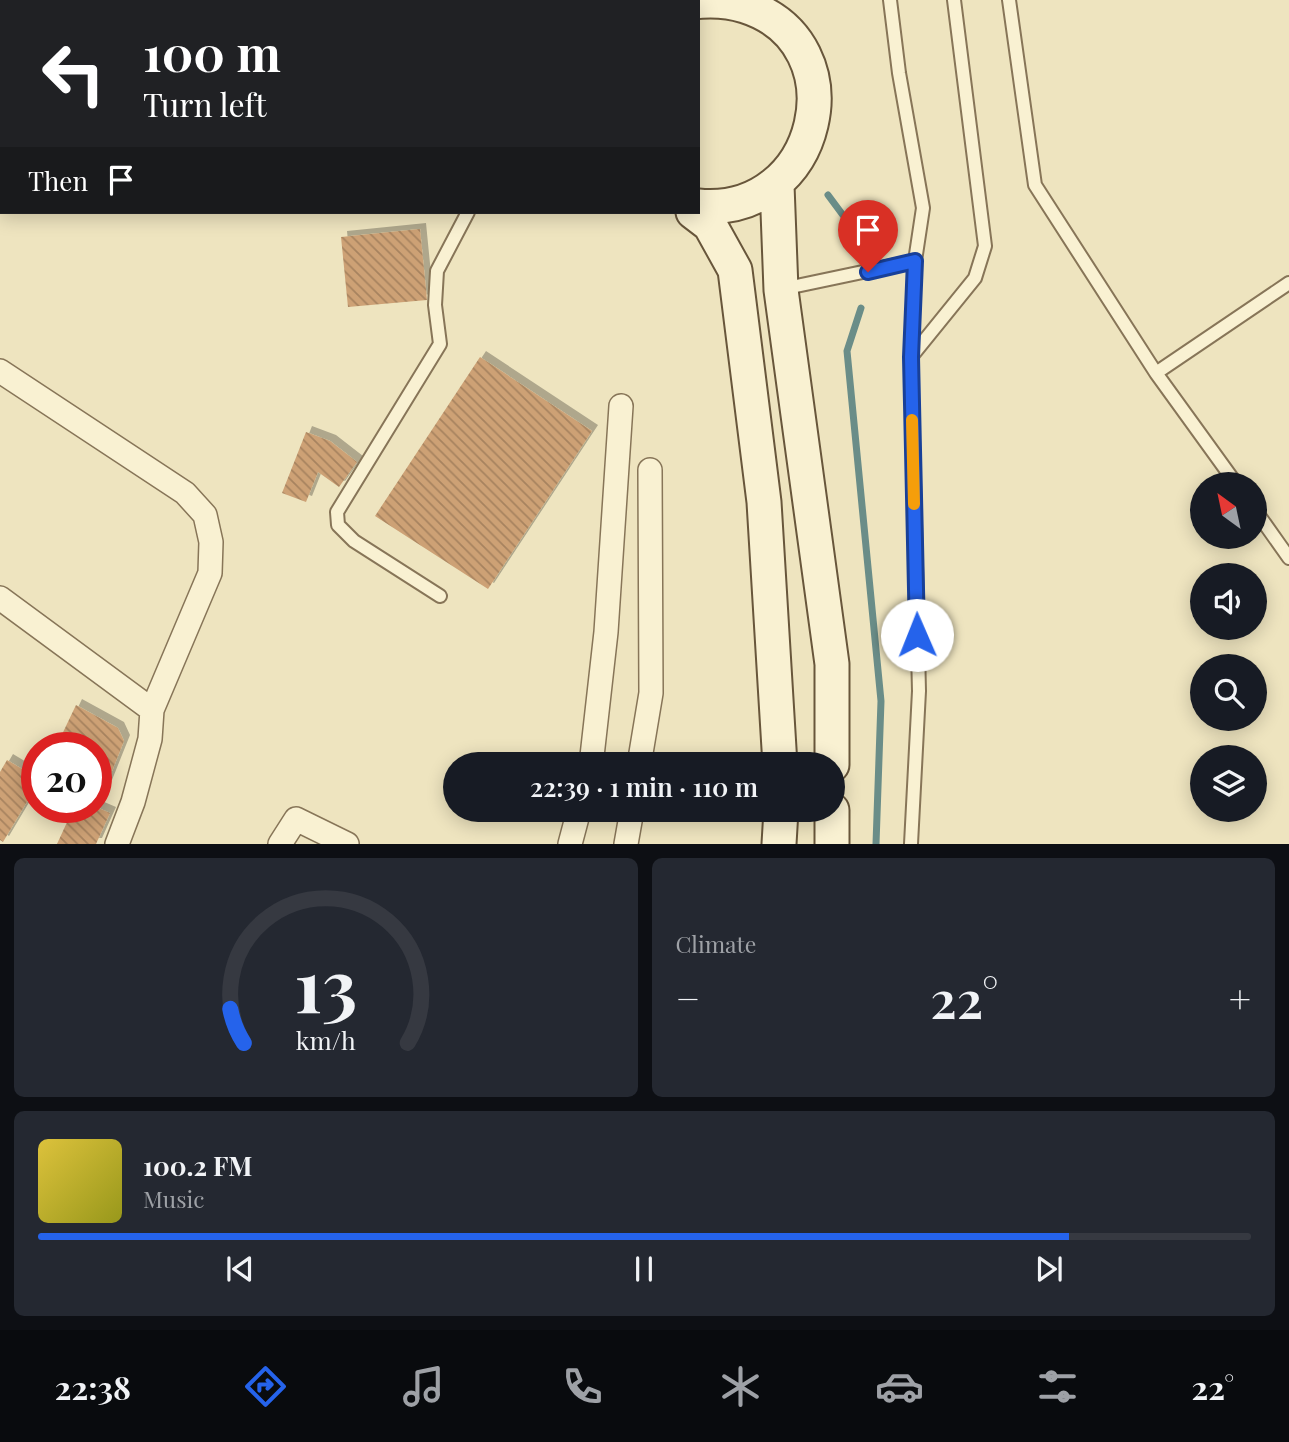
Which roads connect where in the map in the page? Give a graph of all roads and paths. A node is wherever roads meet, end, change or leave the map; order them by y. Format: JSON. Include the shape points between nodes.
{"nodes":[{"id":1,"x":890,"y":0,"type":"edge"},
{"id":2,"x":954,"y":0,"type":"edge"},
{"id":3,"x":1009,"y":0,"type":"edge"},
{"id":4,"x":700,"y":2,"type":"edge"},
{"id":5,"x":754,"y":5,"type":"edge"},
{"id":6,"x":777,"y":185,"type":"junction"},
{"id":7,"x":700,"y":206,"type":"edge"},
{"id":8,"x":467,"y":214,"type":"edge"},
{"id":9,"x":696,"y":214,"type":"edge"},
{"id":10,"x":915,"y":261,"type":"junction"},
{"id":11,"x":1289,"y":283,"type":"edge"},
{"id":12,"x":781,"y":290,"type":"junction"},
{"id":13,"x":911,"y":357,"type":"junction"},
{"id":14,"x":0,"y":371,"type":"edge"},
{"id":15,"x":1156,"y":373,"type":"junction"},
{"id":16,"x":621,"y":406,"type":"dead end"},
{"id":17,"x":650,"y":470,"type":"dead end"},
{"id":18,"x":1228,"y":472,"type":"edge"},
{"id":19,"x":1267,"y":527,"type":"edge"},
{"id":20,"x":1289,"y":558,"type":"edge"},
{"id":21,"x":440,"y":596,"type":"dead end"},
{"id":22,"x":0,"y":598,"type":"edge"},
{"id":23,"x":152,"y":710,"type":"junction"},
{"id":24,"x":592,"y":752,"type":"edge"},
{"id":25,"x":641,"y":752,"type":"edge"},
{"id":26,"x":779,"y":752,"type":"edge"},
{"id":27,"x":832,"y":752,"type":"edge"},
{"id":28,"x":576,"y":822,"type":"edge"},
{"id":29,"x":630,"y":822,"type":"edge"},
{"id":30,"x":780,"y":822,"type":"edge"},
{"id":31,"x":832,"y":822,"type":"edge"},
{"id":32,"x":117,"y":844,"type":"edge"},
{"id":33,"x":280,"y":844,"type":"edge"},
{"id":34,"x":348,"y":844,"type":"edge"},
{"id":35,"x":570,"y":844,"type":"edge"},
{"id":36,"x":626,"y":844,"type":"edge"},
{"id":37,"x":779,"y":844,"type":"edge"},
{"id":38,"x":832,"y":844,"type":"edge"},
{"id":39,"x":911,"y":844,"type":"edge"}],
"edges":[{"from":1,"to":10,"type":"lane","via":[[923,208]]},
{"from":2,"to":13,"type":"lane","via":[[985,246],[975,278]]},
{"from":3,"to":15,"type":"lane","via":[[1035,184]]},
{"from":4,"to":5,"type":"main road"},
{"from":5,"to":6,"type":"main road","via":[[800,49],[812,77],[815,106],[810,136],[797,163]]},
{"from":6,"to":7,"type":"main road","via":[[748,201],[717,208]]},
{"from":6,"to":12,"type":"main road"},
{"from":8,"to":21,"type":"lane","via":[[437,271],[440,344],[337,512],[338,525],[354,541]]},
{"from":9,"to":26,"type":"main road","via":[[710,225],[735,270],[764,502]]},
{"from":10,"to":12,"type":"lane"},
{"from":10,"to":13,"type":"lane"},
{"from":11,"to":15,"type":"lane"},
{"from":12,"to":27,"type":"main road","via":[[832,664]]},
{"from":13,"to":39,"type":"lane","via":[[919,691]]},
{"from":14,"to":23,"type":"street","via":[[185,494],[205,515],[211,542],[210,573]]},
{"from":15,"to":18,"type":"lane"},
{"from":16,"to":24,"type":"street","via":[[606,632]]},
{"from":17,"to":25,"type":"street","via":[[651,693]]},
{"from":19,"to":20,"type":"lane"},
{"from":22,"to":23,"type":"street"},
{"from":23,"to":32,"type":"street","via":[[150,739]]},
{"from":28,"to":35,"type":"street"},
{"from":29,"to":36,"type":"street"},
{"from":30,"to":37,"type":"main road"},
{"from":31,"to":38,"type":"main road"},
{"from":33,"to":34,"type":"street","via":[[296,819]]}]}
